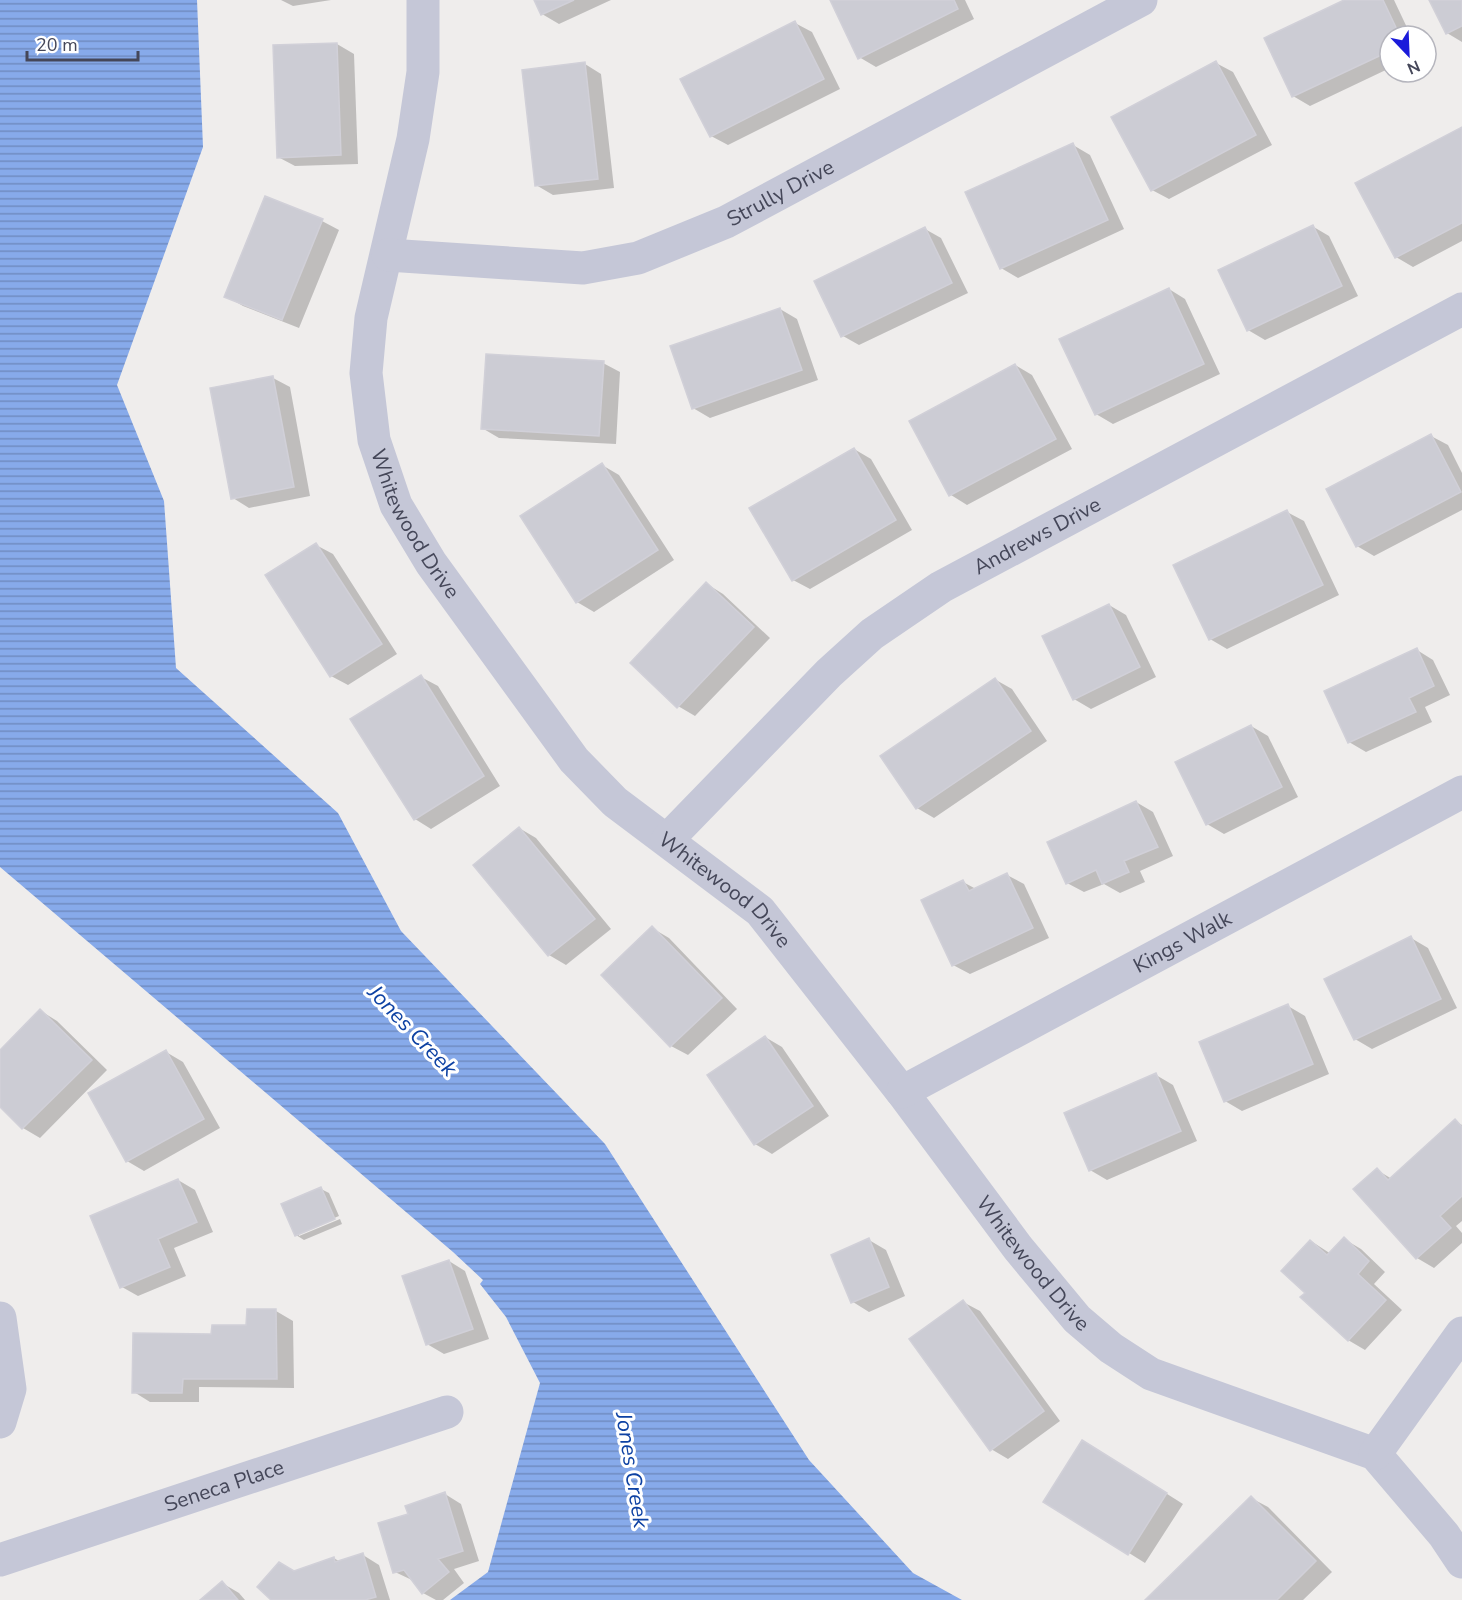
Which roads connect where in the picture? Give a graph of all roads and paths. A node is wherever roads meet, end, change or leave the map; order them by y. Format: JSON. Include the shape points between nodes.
{"nodes":[{"id":1,"x":423,"y":0,"type":"edge"},
{"id":2,"x":1141,"y":0,"type":"edge"},
{"id":3,"x":388,"y":255,"type":"junction"},
{"id":4,"x":1462,"y":309,"type":"edge"},
{"id":5,"x":1462,"y":792,"type":"edge"},
{"id":6,"x":667,"y":840,"type":"junction"},
{"id":7,"x":902,"y":1092,"type":"junction"},
{"id":8,"x":0,"y":1318,"type":"edge"},
{"id":9,"x":1462,"y":1334,"type":"edge"},
{"id":10,"x":5,"y":1390,"type":"edge"},
{"id":11,"x":447,"y":1412,"type":"dead end"},
{"id":12,"x":0,"y":1422,"type":"edge"},
{"id":13,"x":1375,"y":1454,"type":"junction"},
{"id":14,"x":0,"y":1560,"type":"edge"},
{"id":15,"x":1462,"y":1562,"type":"edge"}],
"edges":[{"from":1,"to":3,"type":"street","name":"Whitewood Drive","via":[[420,94]]},
{"from":2,"to":3,"type":"street","name":"Strully Drive","via":[[726,222],[638,258],[583,268]]},
{"from":3,"to":6,"type":"street","name":"Whitewood Drive","via":[[371,318],[366,373],[374,440],[396,505],[431,563],[574,760],[615,802]]},
{"from":4,"to":6,"type":"street","name":"Andrews Drive","via":[[941,587],[872,634],[829,673]]},
{"from":5,"to":7,"type":"street","name":"Kings Walk"},
{"from":6,"to":7,"type":"street","name":"Whitewood Drive","via":[[760,911]]},
{"from":7,"to":13,"type":"street","name":"Whitewood Drive","via":[[1018,1248],[1077,1319],[1111,1348],[1151,1374]]},
{"from":8,"to":10,"type":"street"},
{"from":9,"to":13,"type":"street"},
{"from":10,"to":12,"type":"street"},
{"from":11,"to":14,"type":"street","name":"Seneca Place"},
{"from":13,"to":15,"type":"street","name":"Whitewood Drive","via":[[1444,1534]]}]}
